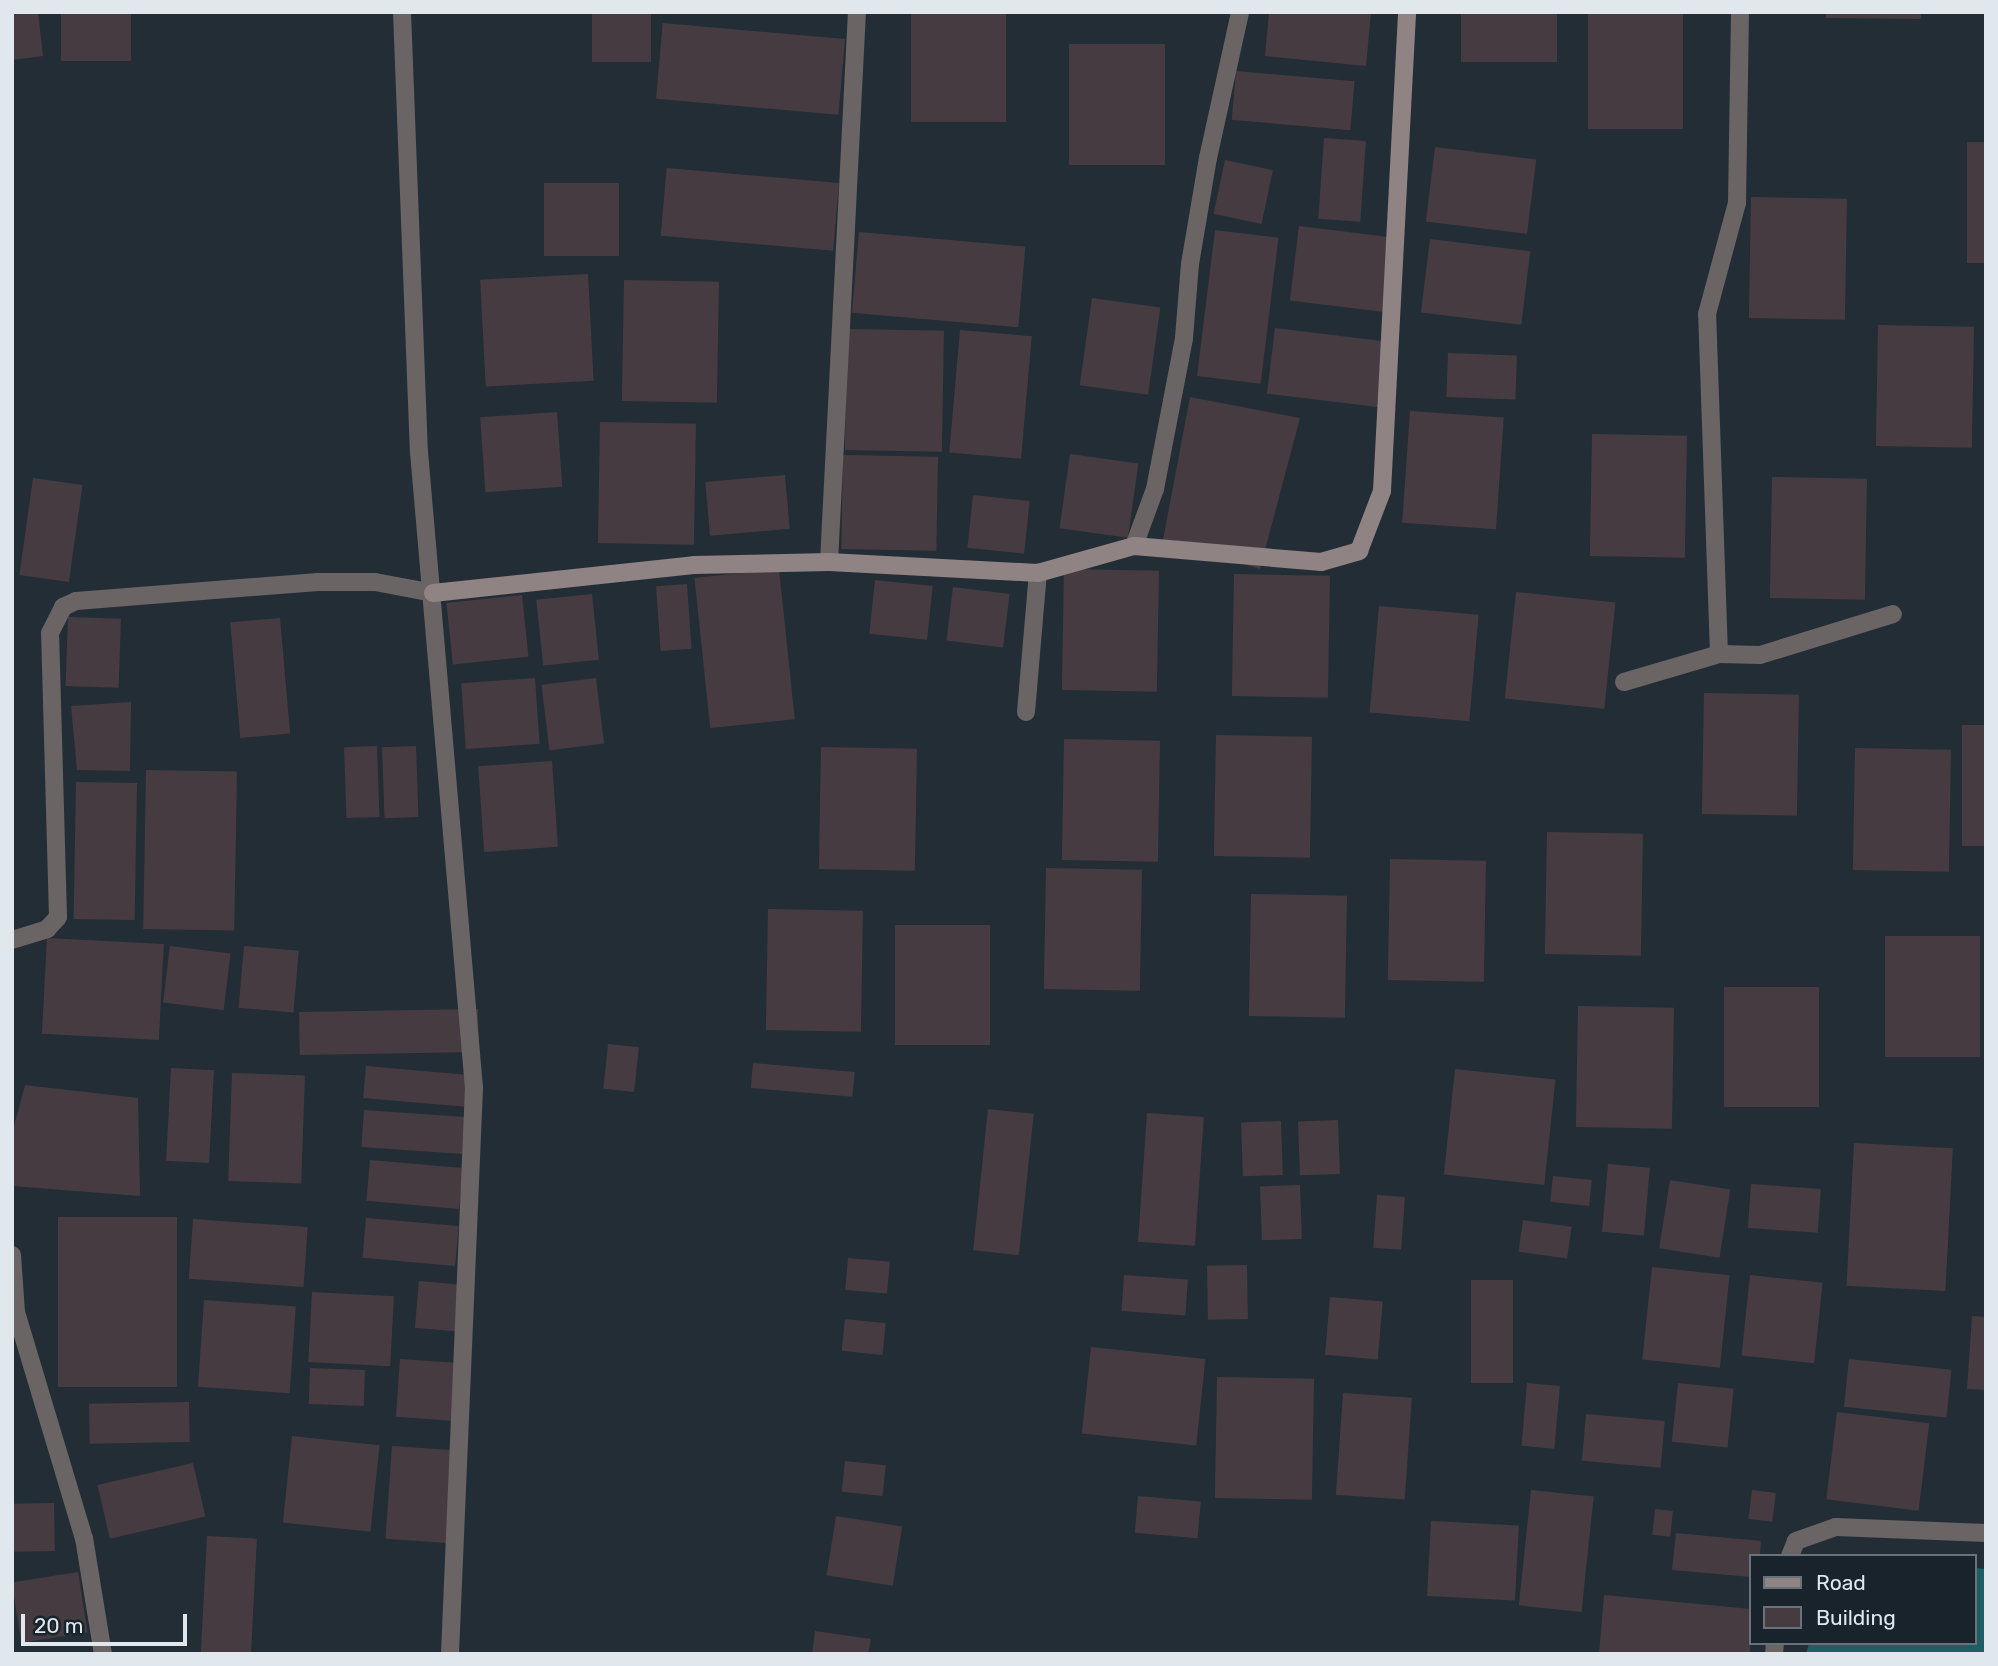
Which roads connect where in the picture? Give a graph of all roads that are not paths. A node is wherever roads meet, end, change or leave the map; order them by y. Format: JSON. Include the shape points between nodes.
{"nodes":[{"id":1,"x":402,"y":12,"type":"edge"},
{"id":2,"x":857,"y":12,"type":"edge"},
{"id":3,"x":1240,"y":12,"type":"edge"},
{"id":4,"x":1407,"y":12,"type":"edge"},
{"id":5,"x":1740,"y":12,"type":"edge"},
{"id":6,"x":1134,"y":546,"type":"junction"},
{"id":7,"x":829,"y":562,"type":"junction"},
{"id":8,"x":1038,"y":573,"type":"junction"},
{"id":9,"x":433,"y":593,"type":"junction"},
{"id":10,"x":1893,"y":614,"type":"dead end"},
{"id":11,"x":1719,"y":654,"type":"junction"},
{"id":12,"x":1624,"y":682,"type":"dead end"},
{"id":13,"x":1026,"y":712,"type":"dead end"},
{"id":14,"x":12,"y":940,"type":"edge"},
{"id":15,"x":12,"y":1255,"type":"edge"},
{"id":16,"x":1986,"y":1533,"type":"edge"},
{"id":17,"x":1791,"y":1554,"type":"edge"},
{"id":18,"x":103,"y":1654,"type":"edge"},
{"id":19,"x":450,"y":1654,"type":"edge"}],
"edges":[{"from":1,"to":9,"type":"street","via":[[419,452]]},
{"from":2,"to":7,"type":"street"},
{"from":3,"to":6,"type":"street","via":[[1206,171],[1190,264],[1184,338],[1155,489]]},
{"from":4,"to":6,"type":"street","via":[[1382,491],[1359,551],[1321,562]]},
{"from":5,"to":11,"type":"street","via":[[1737,203],[1707,314]]},
{"from":6,"to":8,"type":"street"},
{"from":7,"to":8,"type":"street"},
{"from":7,"to":9,"type":"street","via":[[694,565]]},
{"from":8,"to":13,"type":"street"},
{"from":9,"to":14,"type":"street","via":[[375,582],[318,582],[76,601],[63,607],[50,633],[58,917],[47,929]]},
{"from":9,"to":19,"type":"street","via":[[474,1088]]},
{"from":10,"to":11,"type":"street","via":[[1760,655]]},
{"from":11,"to":12,"type":"street"},
{"from":15,"to":18,"type":"street","via":[[16,1312],[84,1538]]},
{"from":16,"to":17,"type":"street","via":[[1836,1527],[1796,1541]]}]}
